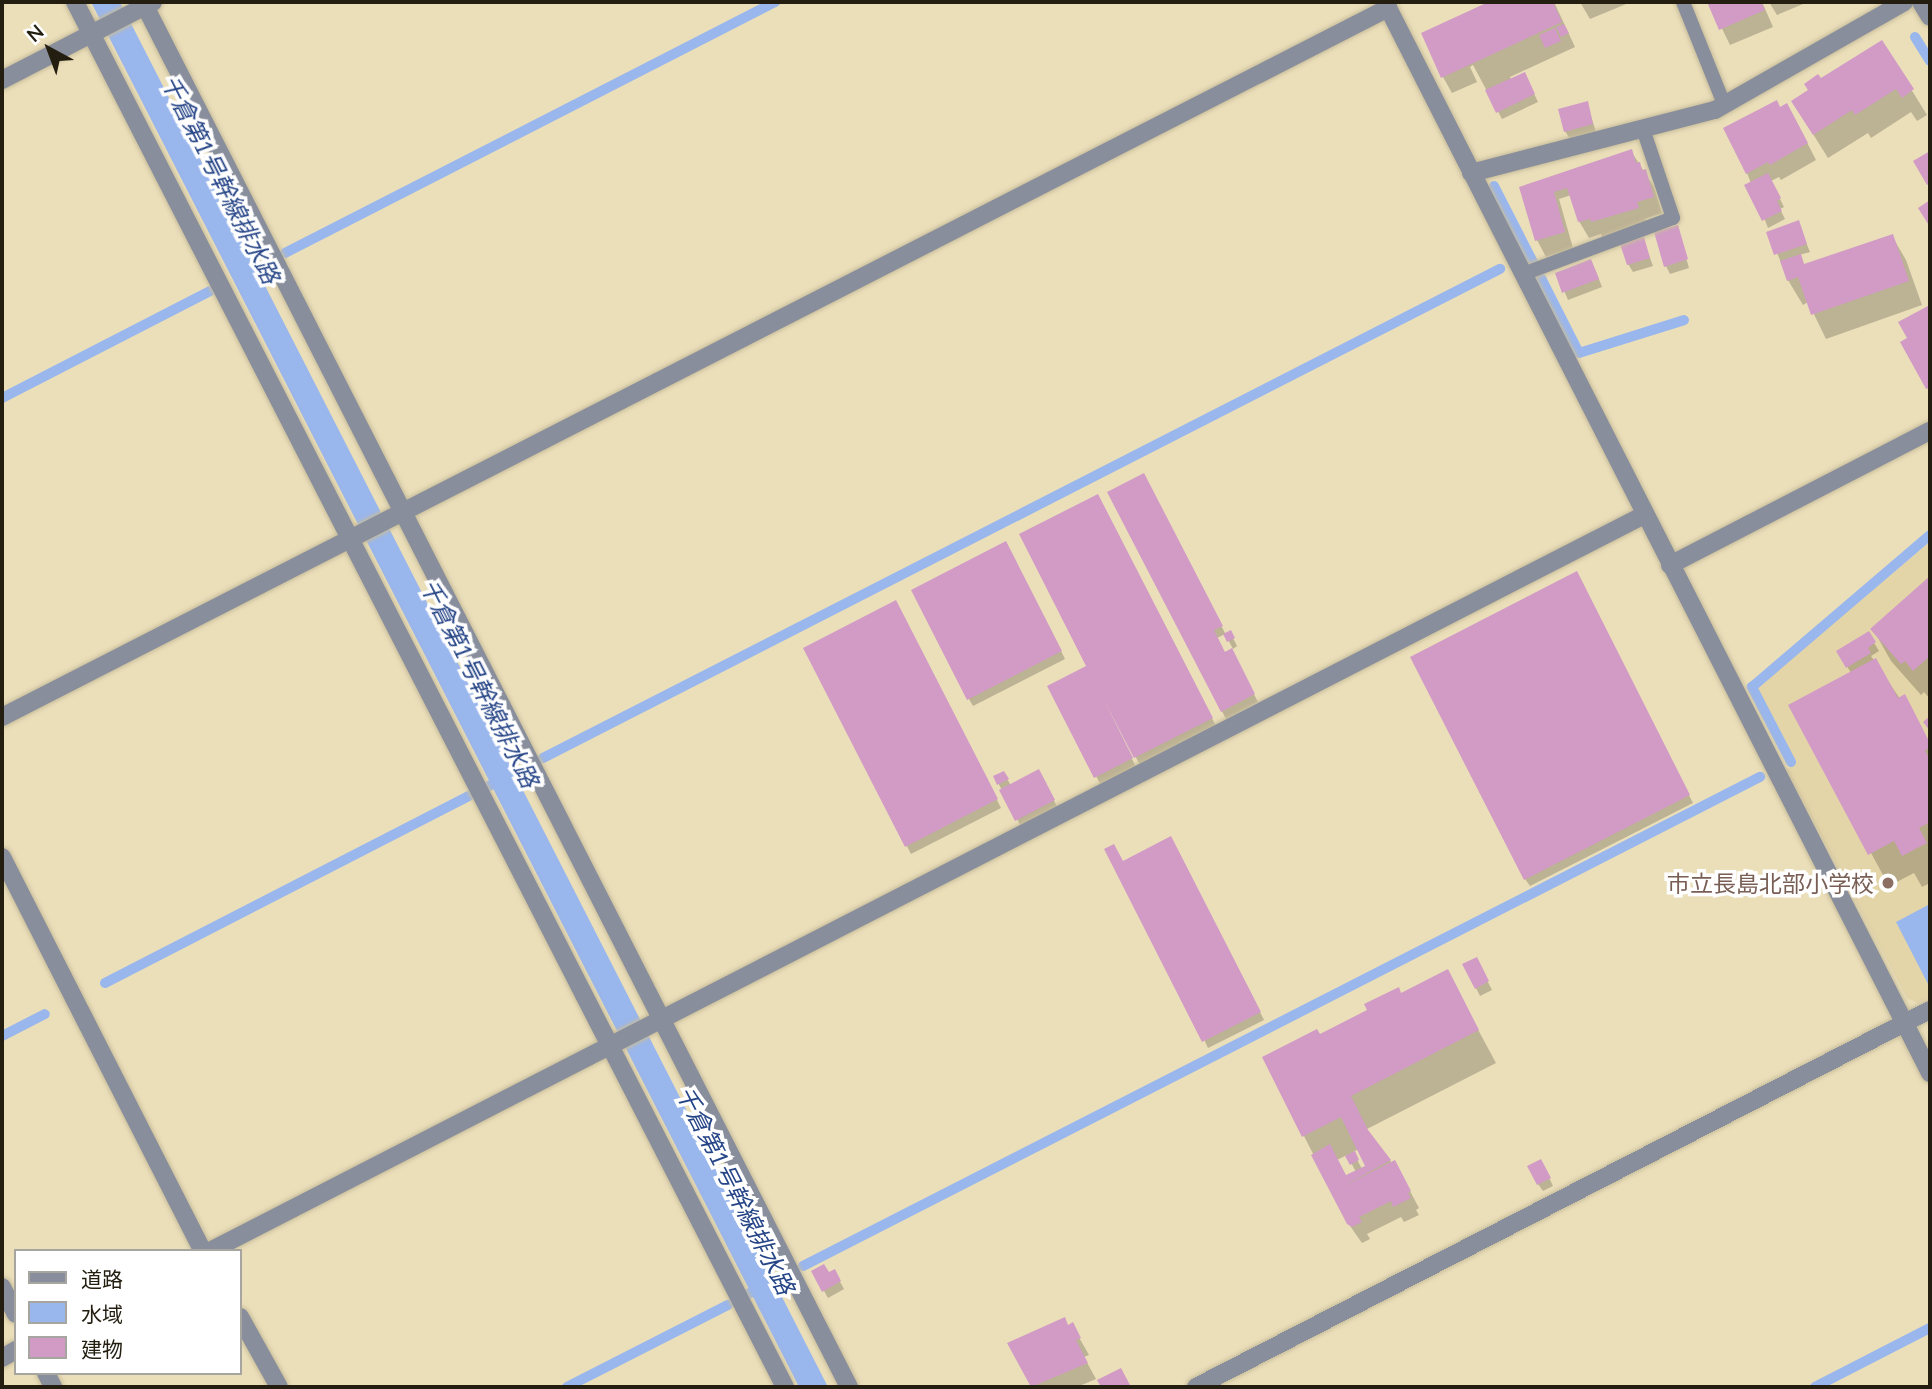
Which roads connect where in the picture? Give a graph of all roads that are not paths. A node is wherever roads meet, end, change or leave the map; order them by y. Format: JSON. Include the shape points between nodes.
{"nodes":[{"id":1,"x":75,"y":2,"type":"edge"},
{"id":2,"x":1683,"y":2,"type":"edge"},
{"id":3,"x":1904,"y":2,"type":"edge"},
{"id":4,"x":1921,"y":2,"type":"edge"},
{"id":5,"x":1387,"y":5,"type":"edge"},
{"id":6,"x":141,"y":6,"type":"edge"},
{"id":7,"x":1930,"y":17,"type":"edge"},
{"id":8,"x":95,"y":32,"type":"junction"},
{"id":9,"x":2,"y":80,"type":"edge"},
{"id":10,"x":1724,"y":104,"type":"junction"},
{"id":11,"x":1643,"y":129,"type":"junction"},
{"id":12,"x":1471,"y":173,"type":"junction"},
{"id":13,"x":1522,"y":274,"type":"junction"},
{"id":14,"x":1930,"y":431,"type":"edge"},
{"id":15,"x":399,"y":514,"type":"junction"},
{"id":16,"x":1644,"y":515,"type":"junction"},
{"id":17,"x":353,"y":537,"type":"junction"},
{"id":18,"x":1670,"y":565,"type":"junction"},
{"id":19,"x":2,"y":717,"type":"edge"},
{"id":20,"x":2,"y":857,"type":"edge"},
{"id":21,"x":1930,"y":1010,"type":"edge"},
{"id":22,"x":658,"y":1022,"type":"junction"},
{"id":23,"x":1905,"y":1023,"type":"junction"},
{"id":24,"x":613,"y":1045,"type":"junction"},
{"id":25,"x":1930,"y":1073,"type":"edge"},
{"id":26,"x":202,"y":1249,"type":"edge"},
{"id":27,"x":214,"y":1249,"type":"edge"},
{"id":28,"x":2,"y":1287,"type":"edge"},
{"id":29,"x":14,"y":1310,"type":"edge"},
{"id":30,"x":242,"y":1321,"type":"edge"},
{"id":31,"x":279,"y":1387,"type":"edge"},
{"id":32,"x":785,"y":1387,"type":"edge"},
{"id":33,"x":849,"y":1387,"type":"edge"},
{"id":34,"x":1196,"y":1387,"type":"edge"}],
"edges":[{"from":1,"to":8,"type":"street"},
{"from":2,"to":10,"type":"lane"},
{"from":3,"to":10,"type":"street"},
{"from":4,"to":7,"type":"street"},
{"from":5,"to":12,"type":"street"},
{"from":5,"to":15,"type":"street"},
{"from":6,"to":8,"type":"street"},
{"from":6,"to":15,"type":"street"},
{"from":8,"to":9,"type":"street"},
{"from":8,"to":17,"type":"street"},
{"from":10,"to":11,"type":"street"},
{"from":11,"to":12,"type":"street"},
{"from":11,"to":13,"type":"lane","via":[[1673,218]]},
{"from":12,"to":13,"type":"street"},
{"from":13,"to":16,"type":"street"},
{"from":14,"to":18,"type":"street"},
{"from":15,"to":17,"type":"street"},
{"from":15,"to":22,"type":"street"},
{"from":16,"to":18,"type":"street"},
{"from":16,"to":22,"type":"street"},
{"from":17,"to":19,"type":"street"},
{"from":17,"to":24,"type":"street"},
{"from":18,"to":23,"type":"street"},
{"from":20,"to":26,"type":"street"},
{"from":21,"to":23,"type":"street"},
{"from":22,"to":24,"type":"street"},
{"from":22,"to":33,"type":"street"},
{"from":23,"to":25,"type":"street"},
{"from":23,"to":34,"type":"street"},
{"from":24,"to":27,"type":"street"},
{"from":24,"to":32,"type":"street"},
{"from":28,"to":29,"type":"street"},
{"from":30,"to":31,"type":"street"}]}
